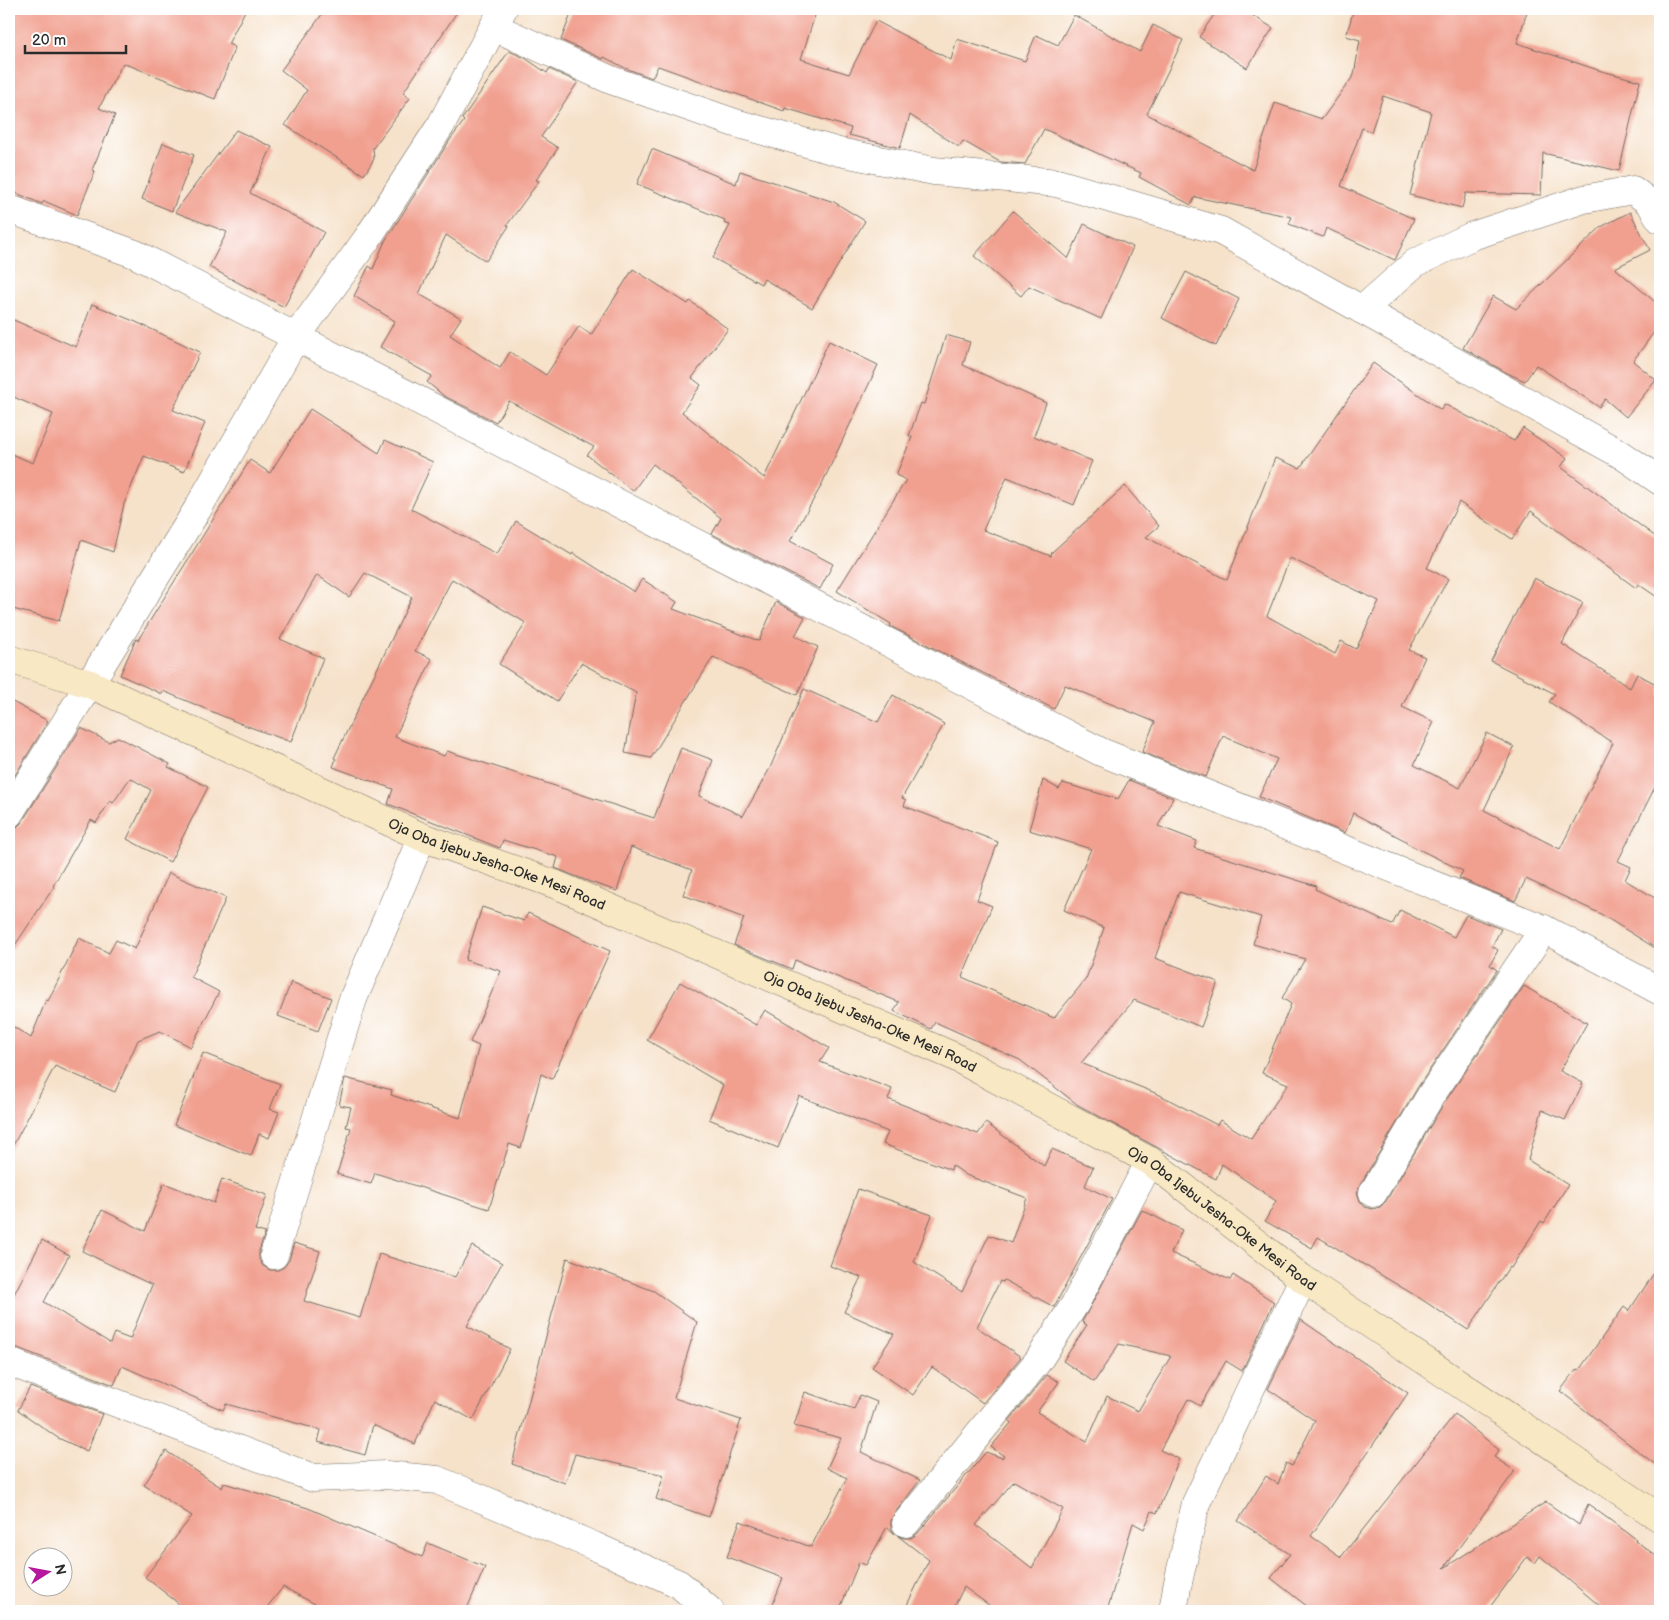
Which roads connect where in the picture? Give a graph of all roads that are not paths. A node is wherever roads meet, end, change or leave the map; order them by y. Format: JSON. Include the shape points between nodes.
{"nodes":[{"id":1,"x":498,"y":18,"type":"edge"},
{"id":2,"x":9,"y":209,"type":"edge"},
{"id":3,"x":1660,"y":219,"type":"edge"},
{"id":4,"x":1362,"y":310,"type":"junction"},
{"id":5,"x":296,"y":337,"type":"junction"},
{"id":6,"x":1660,"y":482,"type":"edge"},
{"id":7,"x":9,"y":659,"type":"edge"},
{"id":8,"x":90,"y":684,"type":"junction"},
{"id":9,"x":9,"y":814,"type":"edge"},
{"id":10,"x":422,"y":836,"type":"junction"},
{"id":11,"x":1544,"y":929,"type":"junction"},
{"id":12,"x":1660,"y":991,"type":"edge"},
{"id":13,"x":1150,"y":1161,"type":"junction"},
{"id":14,"x":1373,"y":1193,"type":"dead end"},
{"id":15,"x":274,"y":1255,"type":"dead end"},
{"id":16,"x":1303,"y":1278,"type":"junction"},
{"id":17,"x":9,"y":1362,"type":"edge"},
{"id":18,"x":1660,"y":1518,"type":"edge"},
{"id":19,"x":906,"y":1523,"type":"dead end"},
{"id":20,"x":710,"y":1611,"type":"edge"},
{"id":21,"x":1173,"y":1611,"type":"edge"}],
"edges":[{"from":1,"to":4,"type":"street","via":[[611,80],[735,123],[839,152],[934,171],[1057,183],[1221,231]]},
{"from":1,"to":5,"type":"street","via":[[441,125],[368,239]]},
{"from":2,"to":5,"type":"street","via":[[135,254]]},
{"from":3,"to":4,"type":"street","via":[[1650,203],[1633,190],[1584,198],[1472,236],[1415,263]]},
{"from":4,"to":6,"type":"street","via":[[1622,455]]},
{"from":5,"to":8,"type":"street","via":[[197,510]]},
{"from":5,"to":11,"type":"street","via":[[1100,752]]},
{"from":7,"to":8,"type":"main road","name":"Oja Oba Ijebu Jesha-Oke Mesi Road"},
{"from":8,"to":9,"type":"street"},
{"from":8,"to":10,"type":"main road","name":"Oja Oba Ijebu Jesha-Oke Mesi Road"},
{"from":10,"to":13,"type":"main road","name":"Oja Oba Ijebu Jesha-Oke Mesi Road","via":[[557,885],[953,1056]]},
{"from":10,"to":15,"type":"street","via":[[353,999]]},
{"from":11,"to":12,"type":"street"},
{"from":11,"to":14,"type":"street","via":[[1431,1095]]},
{"from":13,"to":16,"type":"main road","name":"Oja Oba Ijebu Jesha-Oke Mesi Road"},
{"from":13,"to":19,"type":"street","via":[[1075,1304],[1038,1361]]},
{"from":16,"to":18,"type":"main road","name":"Oja Oba Ijebu Jesha-Oke Mesi Road"},
{"from":16,"to":21,"type":"street","via":[[1196,1503]]},
{"from":17,"to":20,"type":"street","via":[[313,1478],[386,1475],[437,1480],[679,1584]]}]}
